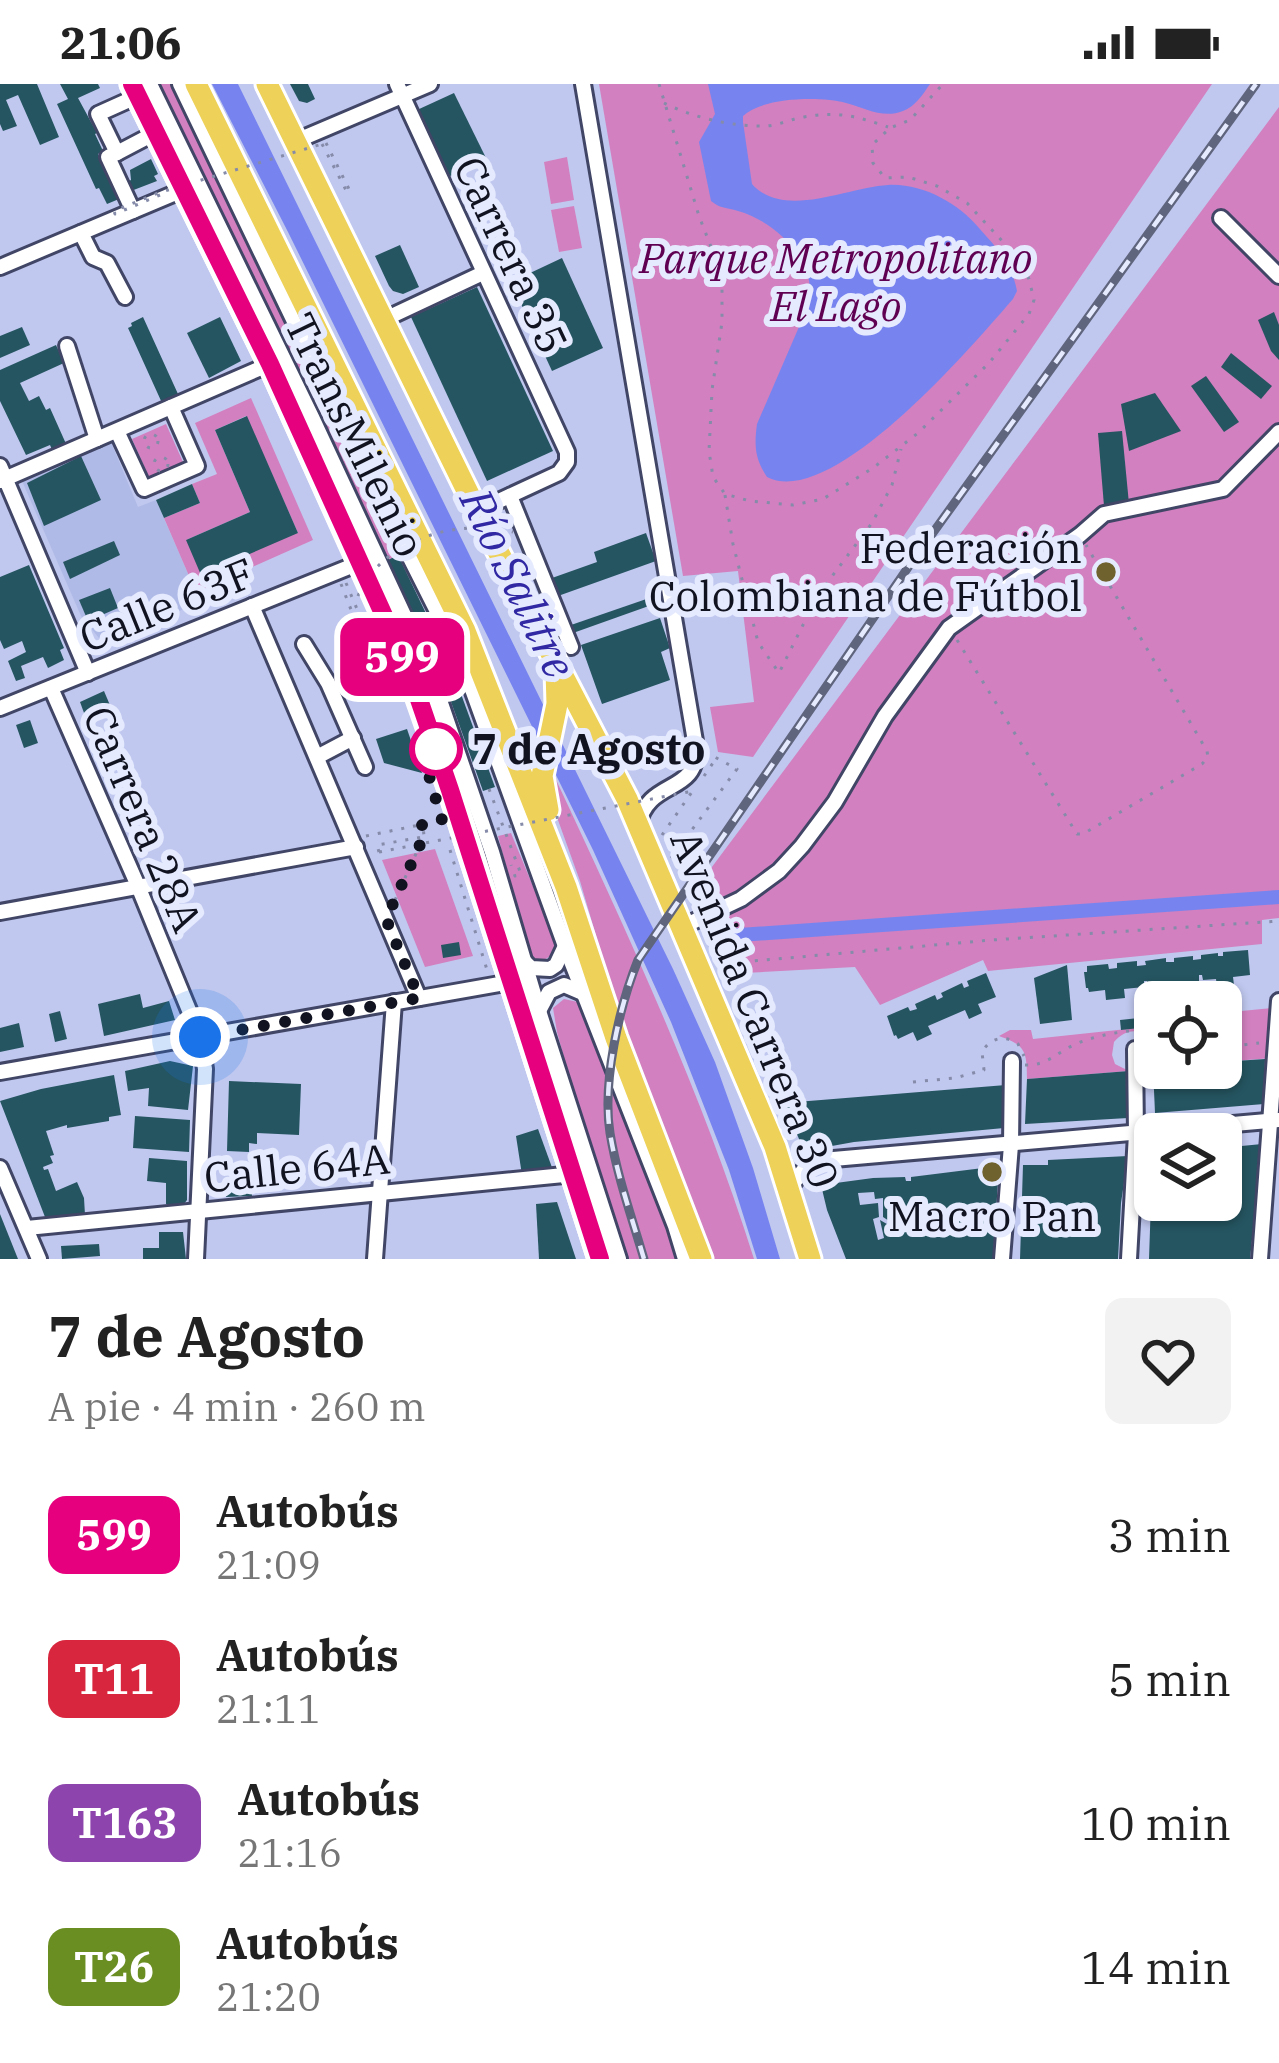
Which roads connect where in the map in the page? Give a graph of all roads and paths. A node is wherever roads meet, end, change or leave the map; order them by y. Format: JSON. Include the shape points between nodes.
{"nodes":[{"id":1,"x":180,"y":84,"type":"edge"},
{"id":2,"x":196,"y":84,"type":"edge"},
{"id":3,"x":266,"y":84,"type":"edge"},
{"id":4,"x":430,"y":84,"type":"edge"},
{"id":5,"x":584,"y":84,"type":"edge"},
{"id":6,"x":658,"y":84,"type":"edge"},
{"id":7,"x":943,"y":84,"type":"edge"},
{"id":8,"x":140,"y":88,"type":"edge"},
{"id":9,"x":400,"y":90,"type":"edge"},
{"id":10,"x":663,"y":103,"type":"junction"},
{"id":11,"x":890,"y":128,"type":"junction"},
{"id":12,"x":157,"y":132,"type":"junction"},
{"id":13,"x":296,"y":141,"type":"junction"},
{"id":14,"x":326,"y":144,"type":"dead end"},
{"id":15,"x":117,"y":153,"type":"junction"},
{"id":16,"x":172,"y":190,"type":"junction"},
{"id":17,"x":133,"y":212,"type":"junction"},
{"id":18,"x":1222,"y":218,"type":"dead end"},
{"id":19,"x":81,"y":233,"type":"junction"},
{"id":20,"x":0,"y":267,"type":"edge"},
{"id":21,"x":483,"y":273,"type":"junction"},
{"id":22,"x":1279,"y":277,"type":"edge"},
{"id":23,"x":125,"y":297,"type":"dead end"},
{"id":24,"x":383,"y":320,"type":"junction"},
{"id":25,"x":68,"y":346,"type":"dead end"},
{"id":26,"x":270,"y":364,"type":"junction"},
{"id":27,"x":171,"y":407,"type":"junction"},
{"id":28,"x":117,"y":430,"type":"junction"},
{"id":29,"x":1279,"y":432,"type":"edge"},
{"id":30,"x":98,"y":439,"type":"junction"},
{"id":31,"x":902,"y":447,"type":"junction"},
{"id":32,"x":150,"y":448,"type":"dead end"},
{"id":33,"x":164,"y":458,"type":"dead end"},
{"id":34,"x":2,"y":476,"type":"edge"},
{"id":35,"x":725,"y":494,"type":"junction"},
{"id":36,"x":510,"y":496,"type":"junction"},
{"id":37,"x":477,"y":511,"type":"junction"},
{"id":38,"x":513,"y":532,"type":"dead end"},
{"id":39,"x":1080,"y":535,"type":"junction"},
{"id":40,"x":350,"y":567,"type":"junction"},
{"id":41,"x":358,"y":596,"type":"dead end"},
{"id":42,"x":252,"y":606,"type":"junction"},
{"id":43,"x":950,"y":628,"type":"junction"},
{"id":44,"x":304,"y":644,"type":"dead end"},
{"id":45,"x":562,"y":651,"type":"junction"},
{"id":46,"x":389,"y":668,"type":"dead end"},
{"id":47,"x":88,"y":673,"type":"junction"},
{"id":48,"x":50,"y":688,"type":"junction"},
{"id":49,"x":0,"y":708,"type":"edge"},
{"id":50,"x":352,"y":737,"type":"junction"},
{"id":51,"x":696,"y":747,"type":"junction"},
{"id":52,"x":317,"y":757,"type":"junction"},
{"id":53,"x":717,"y":758,"type":"junction"},
{"id":54,"x":365,"y":767,"type":"dead end"},
{"id":55,"x":705,"y":774,"type":"dead end"},
{"id":56,"x":619,"y":783,"type":"junction"},
{"id":57,"x":489,"y":789,"type":"dead end"},
{"id":58,"x":657,"y":793,"type":"junction"},
{"id":59,"x":458,"y":817,"type":"junction"},
{"id":60,"x":422,"y":825,"type":"junction"},
{"id":61,"x":638,"y":825,"type":"junction"},
{"id":62,"x":498,"y":829,"type":"junction"},
{"id":63,"x":424,"y":836,"type":"junction"},
{"id":64,"x":447,"y":839,"type":"dead end"},
{"id":65,"x":658,"y":842,"type":"dead end"},
{"id":66,"x":354,"y":843,"type":"junction"},
{"id":67,"x":667,"y":864,"type":"dead end"},
{"id":68,"x":138,"y":886,"type":"junction"},
{"id":69,"x":566,"y":886,"type":"junction"},
{"id":70,"x":0,"y":912,"type":"edge"},
{"id":71,"x":386,"y":919,"type":"junction"},
{"id":72,"x":1279,"y":921,"type":"edge"},
{"id":73,"x":682,"y":927,"type":"junction"},
{"id":74,"x":565,"y":946,"type":"junction"},
{"id":75,"x":523,"y":960,"type":"junction"},
{"id":76,"x":708,"y":965,"type":"dead end"},
{"id":77,"x":502,"y":983,"type":"junction"},
{"id":78,"x":585,"y":994,"type":"junction"},
{"id":79,"x":419,"y":998,"type":"junction"},
{"id":80,"x":1279,"y":1000,"type":"edge"},
{"id":81,"x":394,"y":1003,"type":"junction"},
{"id":82,"x":539,"y":1011,"type":"junction"},
{"id":83,"x":1134,"y":1030,"type":"edge"},
{"id":84,"x":200,"y":1037,"type":"junction"},
{"id":85,"x":1276,"y":1042,"type":"edge"},
{"id":86,"x":1242,"y":1045,"type":"edge"},
{"id":87,"x":1012,"y":1061,"type":"dead end"},
{"id":88,"x":0,"y":1072,"type":"edge"},
{"id":89,"x":914,"y":1082,"type":"dead end"},
{"id":90,"x":1275,"y":1121,"type":"edge"},
{"id":91,"x":1242,"y":1124,"type":"edge"},
{"id":92,"x":1134,"y":1134,"type":"edge"},
{"id":93,"x":1011,"y":1145,"type":"junction"},
{"id":94,"x":0,"y":1168,"type":"edge"},
{"id":95,"x":1134,"y":1170,"type":"edge"},
{"id":96,"x":574,"y":1174,"type":"junction"},
{"id":97,"x":789,"y":1189,"type":"junction"},
{"id":98,"x":379,"y":1193,"type":"junction"},
{"id":99,"x":6,"y":1199,"type":"edge"},
{"id":100,"x":198,"y":1211,"type":"junction"},
{"id":101,"x":27,"y":1228,"type":"junction"},
{"id":102,"x":39,"y":1259,"type":"edge"},
{"id":103,"x":196,"y":1259,"type":"edge"},
{"id":104,"x":375,"y":1259,"type":"edge"},
{"id":105,"x":600,"y":1259,"type":"edge"},
{"id":106,"x":619,"y":1259,"type":"edge"},
{"id":107,"x":685,"y":1259,"type":"edge"},
{"id":108,"x":701,"y":1259,"type":"edge"},
{"id":109,"x":810,"y":1259,"type":"edge"},
{"id":110,"x":1002,"y":1259,"type":"edge"},
{"id":111,"x":1129,"y":1259,"type":"edge"},
{"id":112,"x":1260,"y":1259,"type":"edge"}],
"edges":[{"from":1,"to":74,"type":"street","name":"TransMilenio","via":[[451,639]]},
{"from":2,"to":69,"type":"highway","via":[[465,631]]},
{"from":3,"to":13,"type":"highway","name":"Avenida Carrera 30"},
{"from":4,"to":9,"type":"street"},
{"from":5,"to":51,"type":"street"},
{"from":6,"to":10,"type":"path"},
{"from":7,"to":11,"type":"path","via":[[910,120]]},
{"from":8,"to":12,"type":"highway"},
{"from":8,"to":15,"type":"street","via":[[98,114]]},
{"from":8,"to":75,"type":"street","name":"TransMilenio","via":[[312,417],[430,671]]},
{"from":9,"to":13,"type":"street"},
{"from":9,"to":21,"type":"street","name":"Carrera 35"},
{"from":10,"to":11,"type":"path","via":[[743,124],[850,114]]},
{"from":10,"to":35,"type":"path","via":[[722,275],[709,451],[712,477]]},
{"from":11,"to":31,"type":"path","via":[[872,145],[872,163],[884,178],[908,177],[967,203],[1017,257],[1034,300],[989,363]]},
{"from":12,"to":15,"type":"street"},
{"from":12,"to":16,"type":"highway"},
{"from":13,"to":24,"type":"highway","name":"Avenida Carrera 30"},
{"from":14,"to":16,"type":"path","bridge":true,"via":[[350,191],[322,144],[114,212]]},
{"from":15,"to":17,"type":"street","via":[[108,157]]},
{"from":16,"to":17,"type":"street"},
{"from":16,"to":26,"type":"highway"},
{"from":17,"to":19,"type":"street"},
{"from":18,"to":22,"type":"street"},
{"from":19,"to":20,"type":"street"},
{"from":19,"to":23,"type":"street"},
{"from":21,"to":24,"type":"street"},
{"from":21,"to":36,"type":"street","name":"Carrera 35","via":[[567,452],[559,473]]},
{"from":24,"to":37,"type":"highway","name":"Avenida Carrera 30"},
{"from":25,"to":30,"type":"street"},
{"from":26,"to":27,"type":"street"},
{"from":26,"to":40,"type":"highway"},
{"from":27,"to":28,"type":"street"},
{"from":27,"to":28,"type":"street","via":[[197,466],[168,479],[144,489]]},
{"from":28,"to":30,"type":"street"},
{"from":29,"to":39,"type":"street","via":[[1223,489],[1104,514]]},
{"from":30,"to":34,"type":"street"},
{"from":31,"to":35,"type":"path","via":[[824,499],[793,505]]},
{"from":31,"to":35,"type":"path","via":[[872,523],[818,596],[778,674],[758,642]]},
{"from":32,"to":33,"type":"path"},
{"from":34,"to":47,"type":"street","name":"Carrera 28A"},
{"from":36,"to":37,"type":"street"},
{"from":36,"to":45,"type":"street","via":[[549,587]]},
{"from":37,"to":45,"type":"highway","name":"Avenida Carrera 30"},
{"from":38,"to":41,"type":"path","bridge":true,"via":[[490,526],[435,533],[386,560]]},
{"from":39,"to":43,"type":"street"},
{"from":39,"to":43,"type":"path","via":[[1207,751],[1202,764],[1077,834]]},
{"from":40,"to":42,"type":"street","name":"Calle 63F"},
{"from":40,"to":46,"type":"path","via":[[341,586],[370,658]]},
{"from":40,"to":59,"type":"highway","via":[[410,673]]},
{"from":42,"to":47,"type":"street","name":"Calle 63F"},
{"from":42,"to":52,"type":"street"},
{"from":43,"to":73,"type":"street","via":[[802,846],[741,898]]},
{"from":44,"to":50,"type":"street"},
{"from":45,"to":56,"type":"highway","name":"Avenida Carrera 30"},
{"from":45,"to":69,"type":"highway","via":[[543,786]]},
{"from":47,"to":48,"type":"street","name":"Calle 63F"},
{"from":48,"to":49,"type":"street","name":"Calle 63F"},
{"from":48,"to":68,"type":"street","name":"Carrera 28A"},
{"from":50,"to":52,"type":"street"},
{"from":50,"to":54,"type":"street"},
{"from":51,"to":53,"type":"path"},
{"from":51,"to":58,"type":"street","via":[[694,769]]},
{"from":52,"to":66,"type":"street"},
{"from":53,"to":55,"type":"path"},
{"from":53,"to":67,"type":"path","via":[[737,769]]},
{"from":56,"to":58,"type":"street"},
{"from":56,"to":61,"type":"highway","name":"Avenida Carrera 30"},
{"from":57,"to":62,"type":"path","via":[[521,874]]},
{"from":58,"to":61,"type":"street"},
{"from":59,"to":60,"type":"path"},
{"from":59,"to":77,"type":"highway"},
{"from":60,"to":63,"type":"path"},
{"from":60,"to":66,"type":"path"},
{"from":61,"to":73,"type":"highway","name":"Avenida Carrera 30"},
{"from":62,"to":63,"type":"path","bridge":true,"via":[[379,852],[377,845]]},
{"from":62,"to":65,"type":"path","bridge":true,"via":[[693,791]]},
{"from":63,"to":71,"type":"path"},
{"from":64,"to":77,"type":"path"},
{"from":66,"to":68,"type":"street"},
{"from":66,"to":71,"type":"street"},
{"from":68,"to":70,"type":"street"},
{"from":68,"to":84,"type":"street","name":"Carrera 28A"},
{"from":69,"to":108,"type":"highway"},
{"from":71,"to":79,"type":"street"},
{"from":72,"to":76,"type":"path"},
{"from":73,"to":97,"type":"highway","name":"Avenida Carrera 30"},
{"from":74,"to":75,"type":"street","via":[[550,969]]},
{"from":74,"to":78,"type":"street","name":"TransMilenio"},
{"from":75,"to":82,"type":"street","name":"TransMilenio"},
{"from":77,"to":79,"type":"street"},
{"from":77,"to":96,"type":"highway"},
{"from":78,"to":82,"type":"street","via":[[564,985]]},
{"from":78,"to":107,"type":"street","name":"TransMilenio"},
{"from":79,"to":81,"type":"street"},
{"from":80,"to":85,"type":"street"},
{"from":81,"to":84,"type":"street"},
{"from":81,"to":98,"type":"street"},
{"from":82,"to":106,"type":"street","name":"TransMilenio"},
{"from":83,"to":89,"type":"path","via":[[1084,1040],[1040,1066],[1025,1065],[1021,1046],[1000,1038],[982,1052],[984,1070]]},
{"from":84,"to":88,"type":"street"},
{"from":84,"to":100,"type":"street","name":"Carrera 28A"},
{"from":85,"to":86,"type":"path"},
{"from":85,"to":90,"type":"street"},
{"from":87,"to":93,"type":"street"},
{"from":90,"to":91,"type":"street"},
{"from":90,"to":112,"type":"street"},
{"from":92,"to":93,"type":"street"},
{"from":93,"to":97,"type":"street","via":[[822,1160]]},
{"from":93,"to":110,"type":"street"},
{"from":94,"to":99,"type":"street"},
{"from":95,"to":111,"type":"street"},
{"from":96,"to":98,"type":"street","name":"Calle 64A"},
{"from":96,"to":105,"type":"highway"},
{"from":97,"to":109,"type":"highway","name":"Avenida Carrera 30"},
{"from":98,"to":100,"type":"street","name":"Calle 64A"},
{"from":98,"to":104,"type":"street"},
{"from":99,"to":101,"type":"street"},
{"from":100,"to":101,"type":"street","name":"Calle 64A"},
{"from":100,"to":103,"type":"street","name":"Carrera 28A"},
{"from":101,"to":102,"type":"street"}]}
